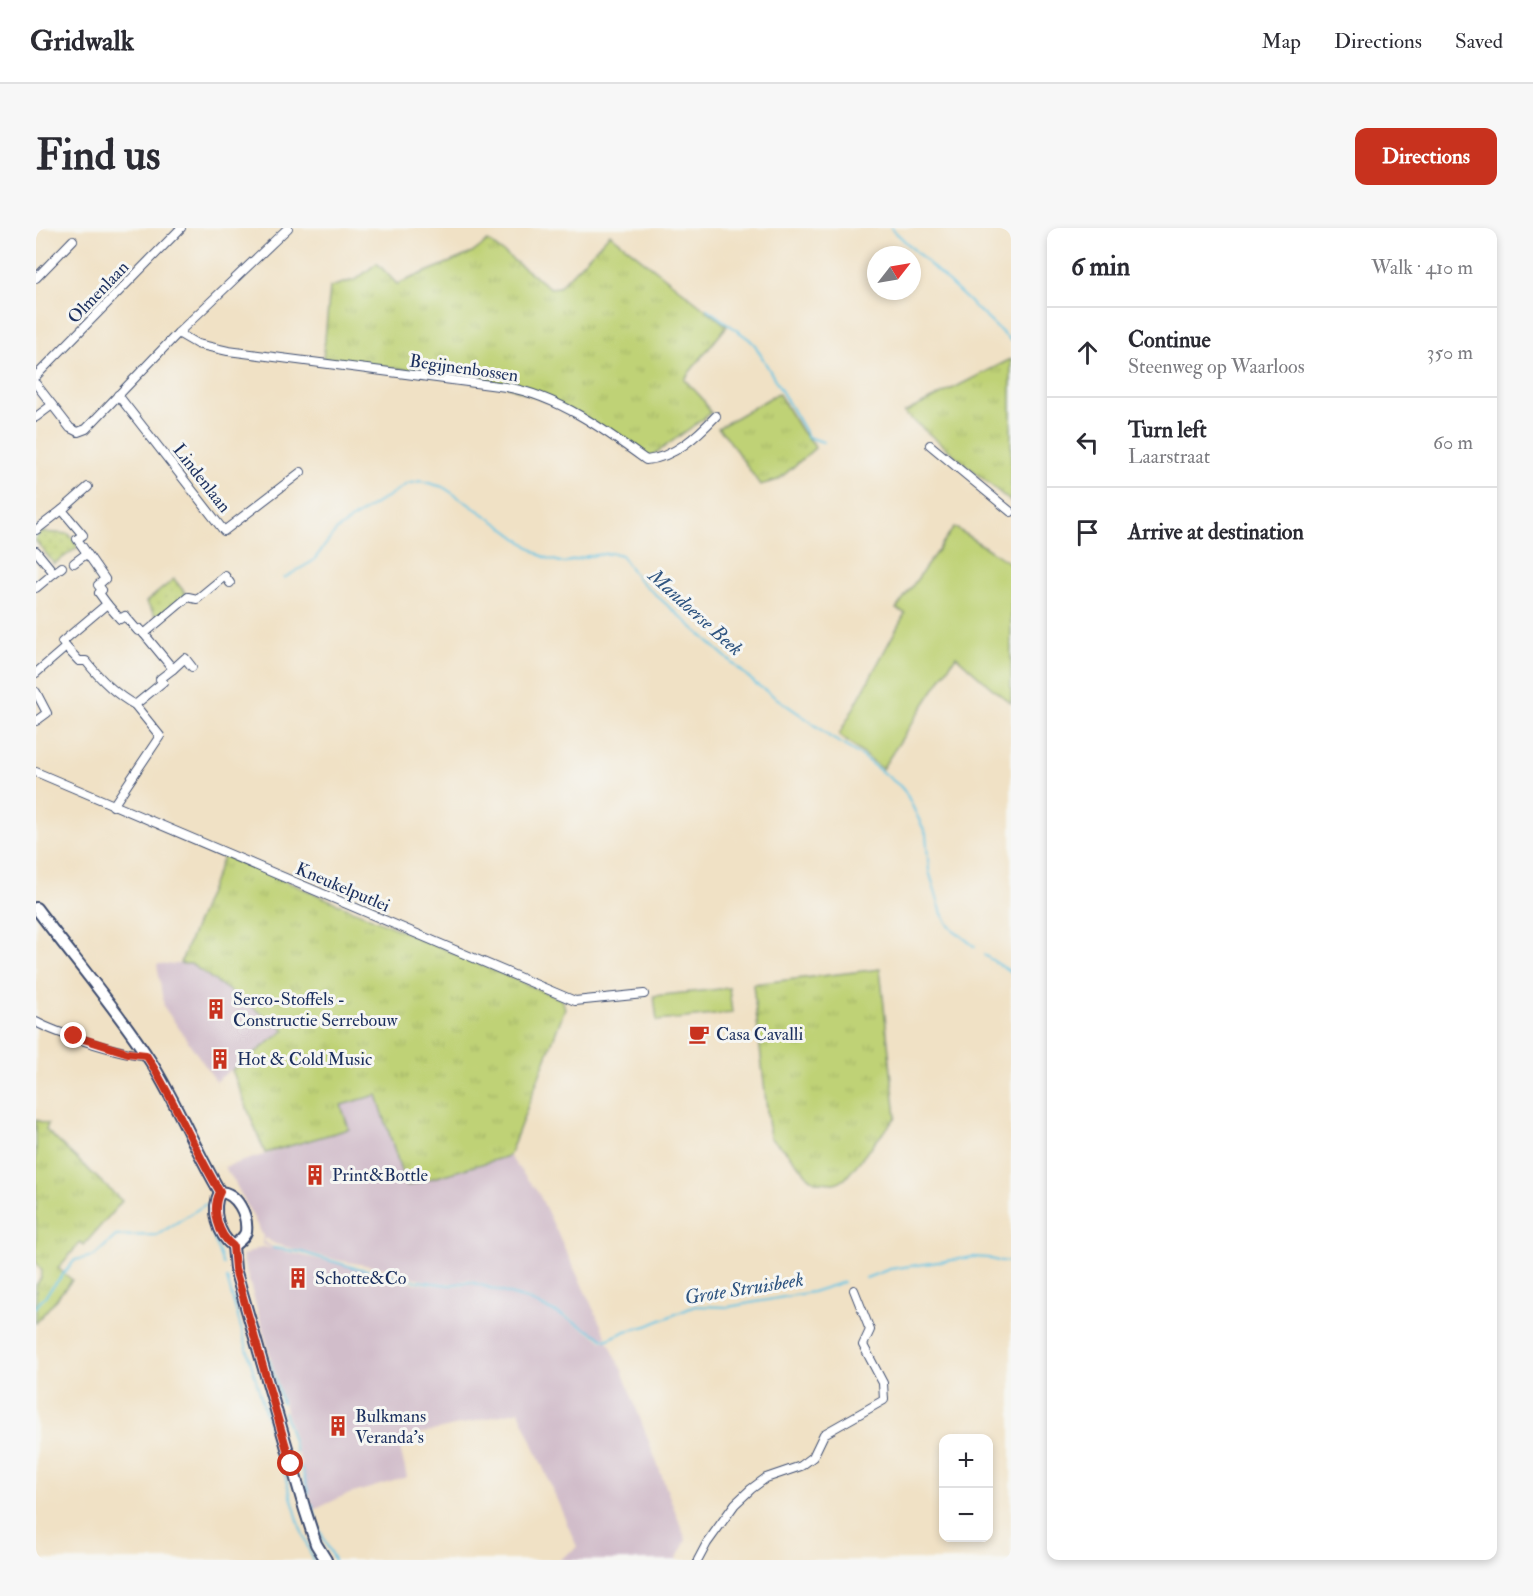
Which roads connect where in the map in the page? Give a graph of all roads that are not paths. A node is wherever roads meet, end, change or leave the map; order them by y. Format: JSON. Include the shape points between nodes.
{"nodes":[{"id":1,"x":181,"y":228,"type":"edge"},
{"id":2,"x":288,"y":228,"type":"edge"},
{"id":3,"x":73,"y":240,"type":"dead end"},
{"id":4,"x":36,"y":278,"type":"edge"},
{"id":5,"x":178,"y":333,"type":"junction"},
{"id":6,"x":36,"y":376,"type":"edge"},
{"id":7,"x":36,"y":384,"type":"edge"},
{"id":8,"x":118,"y":395,"type":"junction"},
{"id":9,"x":52,"y":405,"type":"junction"},
{"id":10,"x":716,"y":416,"type":"dead end"},
{"id":11,"x":36,"y":417,"type":"edge"},
{"id":12,"x":930,"y":445,"type":"dead end"},
{"id":13,"x":301,"y":472,"type":"dead end"},
{"id":14,"x":88,"y":487,"type":"dead end"},
{"id":15,"x":62,"y":510,"type":"junction"},
{"id":16,"x":1011,"y":512,"type":"edge"},
{"id":17,"x":36,"y":530,"type":"edge"},
{"id":18,"x":36,"y":550,"type":"edge"},
{"id":19,"x":86,"y":554,"type":"junction"},
{"id":20,"x":74,"y":563,"type":"dead end"},
{"id":21,"x":62,"y":567,"type":"dead end"},
{"id":22,"x":54,"y":573,"type":"junction"},
{"id":23,"x":230,"y":583,"type":"dead end"},
{"id":24,"x":36,"y":588,"type":"edge"},
{"id":25,"x":107,"y":604,"type":"junction"},
{"id":26,"x":144,"y":634,"type":"junction"},
{"id":27,"x":66,"y":647,"type":"junction"},
{"id":28,"x":192,"y":667,"type":"dead end"},
{"id":29,"x":173,"y":669,"type":"junction"},
{"id":30,"x":36,"y":673,"type":"edge"},
{"id":31,"x":36,"y":692,"type":"edge"},
{"id":32,"x":135,"y":705,"type":"junction"},
{"id":33,"x":36,"y":721,"type":"edge"},
{"id":34,"x":36,"y":772,"type":"edge"},
{"id":35,"x":113,"y":806,"type":"junction"},
{"id":36,"x":36,"y":908,"type":"edge"},
{"id":37,"x":644,"y":994,"type":"dead end"},
{"id":38,"x":36,"y":1022,"type":"edge"},
{"id":39,"x":146,"y":1055,"type":"junction"},
{"id":40,"x":220,"y":1192,"type":"junction"},
{"id":41,"x":233,"y":1246,"type":"junction"},
{"id":42,"x":854,"y":1290,"type":"dead end"},
{"id":43,"x":326,"y":1560,"type":"edge"},
{"id":44,"x":698,"y":1560,"type":"edge"}],
"edges":[{"from":1,"to":6,"type":"street","name":"Olmenlaan"},
{"from":2,"to":5,"type":"street"},
{"from":3,"to":4,"type":"street"},
{"from":5,"to":8,"type":"street"},
{"from":5,"to":10,"type":"street","name":"Begijnenbossen","via":[[197,344],[228,351],[525,392],[580,416],[646,460],[669,454]]},
{"from":7,"to":9,"type":"street"},
{"from":8,"to":9,"type":"street","via":[[86,429],[78,432]]},
{"from":8,"to":13,"type":"street","name":"Lindenlaan","via":[[224,531]]},
{"from":9,"to":11,"type":"street"},
{"from":12,"to":16,"type":"street"},
{"from":14,"to":15,"type":"street"},
{"from":15,"to":17,"type":"street"},
{"from":15,"to":19,"type":"street","via":[[83,535],[77,539]]},
{"from":18,"to":22,"type":"street"},
{"from":19,"to":20,"type":"street"},
{"from":19,"to":25,"type":"street","via":[[105,579],[98,585]]},
{"from":21,"to":22,"type":"street"},
{"from":22,"to":24,"type":"street"},
{"from":23,"to":26,"type":"street","via":[[225,576],[197,599],[188,597]]},
{"from":25,"to":26,"type":"street","via":[[120,619],[125,616]]},
{"from":25,"to":27,"type":"street","via":[[62,642]]},
{"from":26,"to":29,"type":"street"},
{"from":27,"to":30,"type":"street"},
{"from":27,"to":32,"type":"street","via":[[79,661],[86,661],[118,696]]},
{"from":28,"to":29,"type":"street","via":[[185,658]]},
{"from":29,"to":32,"type":"street"},
{"from":31,"to":33,"type":"street","via":[[46,713]]},
{"from":32,"to":35,"type":"street","via":[[160,736]]},
{"from":34,"to":35,"type":"street","name":"Kneukelputlei"},
{"from":35,"to":37,"type":"street","name":"Kneukelputlei","via":[[575,1001]]},
{"from":36,"to":39,"type":"street"},
{"from":38,"to":39,"type":"street","via":[[128,1053]]},
{"from":39,"to":40,"type":"street"},
{"from":40,"to":41,"type":"street","via":[[215,1210],[225,1240]]},
{"from":40,"to":41,"type":"street","via":[[237,1199],[244,1221],[246,1232]]},
{"from":41,"to":43,"type":"street","via":[[235,1269],[305,1510],[316,1544]]},
{"from":42,"to":44,"type":"street","via":[[870,1330],[863,1345],[883,1383],[884,1400],[824,1434],[813,1456],[801,1466],[766,1478],[751,1489],[735,1504]]}]}
